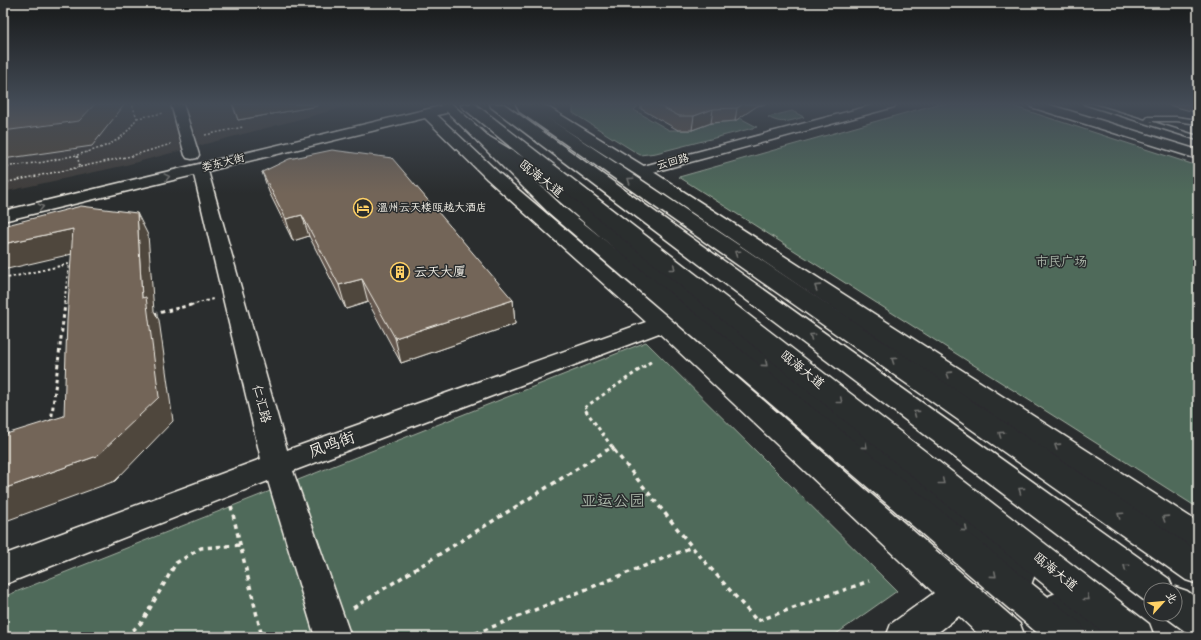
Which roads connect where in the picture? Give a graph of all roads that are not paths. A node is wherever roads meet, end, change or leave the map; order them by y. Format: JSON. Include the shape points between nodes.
{"nodes":[{"id":1,"x":186,"y":134,"type":"edge"},
{"id":2,"x":315,"y":134,"type":"edge"},
{"id":3,"x":464,"y":134,"type":"edge"},
{"id":4,"x":476,"y":134,"type":"edge"},
{"id":5,"x":480,"y":134,"type":"edge"},
{"id":6,"x":537,"y":134,"type":"edge"},
{"id":7,"x":562,"y":134,"type":"edge"},
{"id":8,"x":583,"y":134,"type":"edge"},
{"id":9,"x":779,"y":134,"type":"edge"},
{"id":10,"x":1130,"y":134,"type":"edge"},
{"id":11,"x":1184,"y":134,"type":"edge"},
{"id":12,"x":1198,"y":138,"type":"edge"},
{"id":13,"x":482,"y":139,"type":"junction"},
{"id":14,"x":1198,"y":155,"type":"edge"},
{"id":15,"x":176,"y":159,"type":"dead end"},
{"id":16,"x":199,"y":159,"type":"junction"},
{"id":17,"x":642,"y":171,"type":"junction"},
{"id":18,"x":3,"y":216,"type":"edge"},
{"id":19,"x":662,"y":324,"type":"junction"},
{"id":20,"x":277,"y":465,"type":"junction"},
{"id":21,"x":1198,"y":539,"type":"edge"},
{"id":22,"x":1198,"y":569,"type":"edge"},
{"id":23,"x":3,"y":570,"type":"edge"},
{"id":24,"x":1146,"y":582,"type":"edge"},
{"id":25,"x":960,"y":594,"type":"junction"},
{"id":26,"x":1183,"y":609,"type":"edge"},
{"id":27,"x":1198,"y":620,"type":"edge"},
{"id":28,"x":331,"y":630,"type":"edge"},
{"id":29,"x":904,"y":637,"type":"edge"},
{"id":30,"x":1007,"y":637,"type":"edge"},
{"id":31,"x":1069,"y":637,"type":"edge"},
{"id":32,"x":1095,"y":637,"type":"edge"},
{"id":33,"x":1136,"y":637,"type":"edge"}],
"edges":[{"from":1,"to":16,"type":"main road","name":"仁汇路"},
{"from":2,"to":16,"type":"main road","name":"娄东大街"},
{"from":3,"to":19,"type":"main road","via":[[493,176]]},
{"from":4,"to":13,"type":"main road"},
{"from":5,"to":33,"type":"main road","name":"瓯海大道","one_way":true},
{"from":24,"to":6,"type":"main road","one_way":true},
{"from":22,"to":7,"type":"main road","one_way":true},
{"from":8,"to":17,"type":"main road"},
{"from":9,"to":17,"type":"street","name":"云回路"},
{"from":10,"to":14,"type":"street"},
{"from":11,"to":12,"type":"lane"},
{"from":13,"to":31,"type":"main road","one_way":true,"via":[[556,209]]},
{"from":13,"to":32,"type":"main road","name":"瓯海大道","one_way":true,"via":[[529,168]]},
{"from":15,"to":16,"type":"main road","name":"娄东大街"},
{"from":18,"to":16,"type":"main road","name":"娄东大街","one_way":true},
{"from":16,"to":20,"type":"main road","name":"仁汇路"},
{"from":21,"to":17,"type":"main road","one_way":true},
{"from":19,"to":20,"type":"main road","name":"凤鸣街"},
{"from":19,"to":25,"type":"main road"},
{"from":20,"to":23,"type":"main road","name":"凤鸣街"},
{"from":20,"to":28,"type":"main road","name":"仁汇路"},
{"from":25,"to":29,"type":"main road"},
{"from":25,"to":30,"type":"main road"},
{"from":26,"to":27,"type":"main road"}]}
